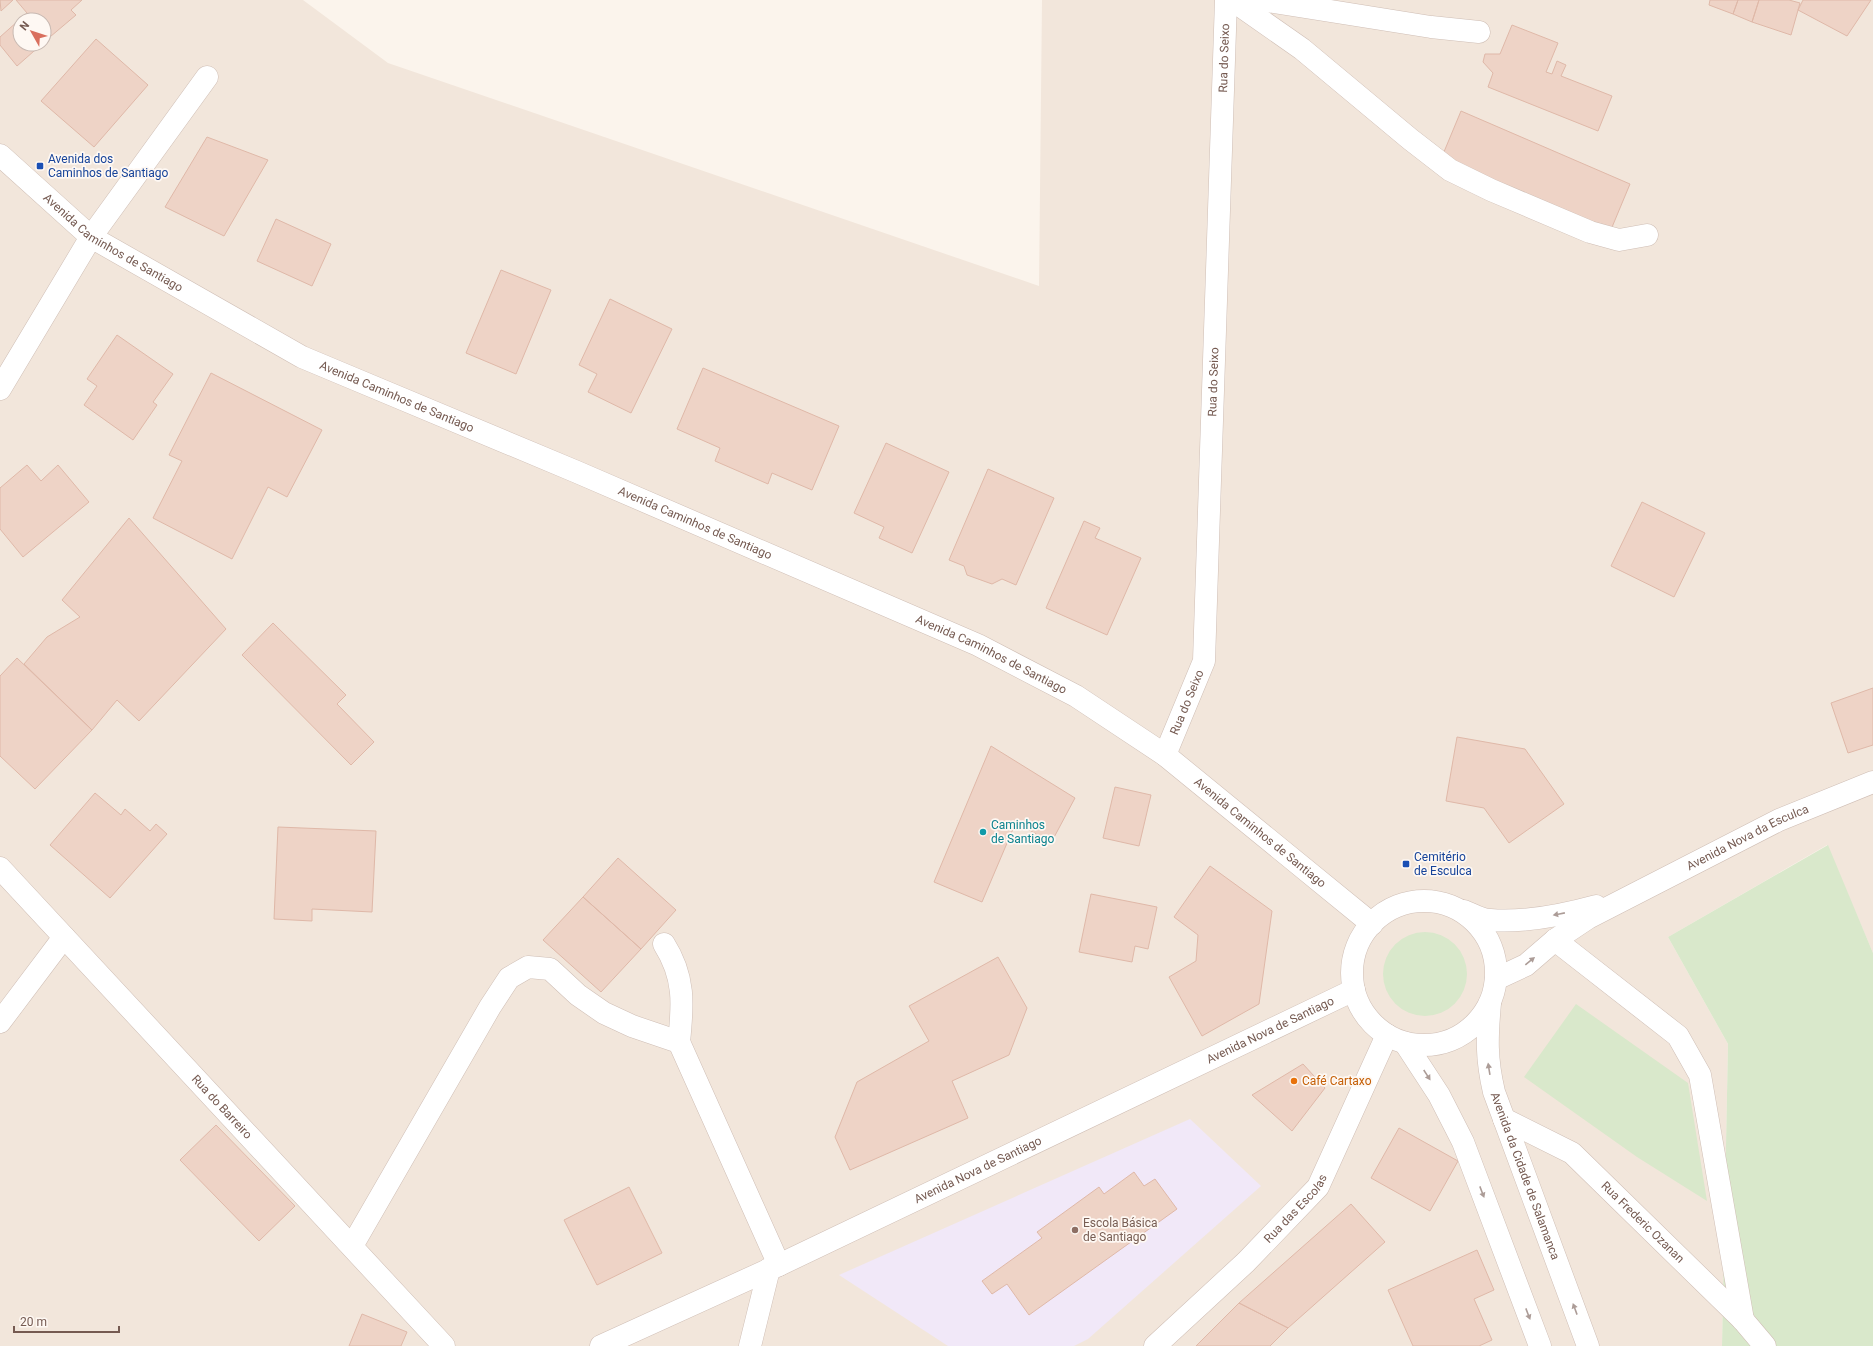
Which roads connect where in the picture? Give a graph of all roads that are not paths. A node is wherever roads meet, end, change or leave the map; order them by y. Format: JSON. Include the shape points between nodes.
{"nodes":[{"id":1,"x":1226,"y":0,"type":"edge"},
{"id":2,"x":1232,"y":0,"type":"edge"},
{"id":3,"x":1261,"y":0,"type":"edge"},
{"id":4,"x":1479,"y":32,"type":"dead end"},
{"id":5,"x":207,"y":77,"type":"dead end"},
{"id":6,"x":0,"y":155,"type":"edge"},
{"id":7,"x":1647,"y":235,"type":"dead end"},
{"id":8,"x":92,"y":237,"type":"junction"},
{"id":9,"x":0,"y":389,"type":"edge"},
{"id":10,"x":1165,"y":755,"type":"junction"},
{"id":11,"x":1873,"y":782,"type":"edge"},
{"id":12,"x":0,"y":868,"type":"edge"},
{"id":13,"x":1625,"y":899,"type":"junction"},
{"id":14,"x":1455,"y":908,"type":"junction"},
{"id":15,"x":1372,"y":924,"type":"junction"},
{"id":16,"x":64,"y":937,"type":"junction"},
{"id":17,"x":1555,"y":940,"type":"junction"},
{"id":18,"x":664,"y":944,"type":"dead end"},
{"id":19,"x":1496,"y":980,"type":"junction"},
{"id":20,"x":1354,"y":990,"type":"junction"},
{"id":21,"x":1491,"y":1000,"type":"junction"},
{"id":22,"x":0,"y":1022,"type":"edge"},
{"id":23,"x":1396,"y":1039,"type":"junction"},
{"id":24,"x":679,"y":1042,"type":"junction"},
{"id":25,"x":1504,"y":1119,"type":"junction"},
{"id":26,"x":352,"y":1246,"type":"junction"},
{"id":27,"x":774,"y":1267,"type":"junction"},
{"id":28,"x":1743,"y":1320,"type":"junction"},
{"id":29,"x":444,"y":1346,"type":"edge"},
{"id":30,"x":601,"y":1346,"type":"edge"},
{"id":31,"x":750,"y":1346,"type":"edge"},
{"id":32,"x":1155,"y":1346,"type":"edge"},
{"id":33,"x":1540,"y":1346,"type":"edge"},
{"id":34,"x":1588,"y":1346,"type":"edge"},
{"id":35,"x":1766,"y":1346,"type":"edge"}],
"edges":[{"from":1,"to":10,"type":"street","name":"Rua do Seixo","via":[[1204,661]]},
{"from":2,"to":7,"type":"street","via":[[1302,49],[1450,170],[1590,232],[1619,240]]},
{"from":3,"to":4,"type":"street","via":[[1431,27]]},
{"from":5,"to":8,"type":"street"},
{"from":6,"to":8,"type":"street","name":"Avenida Caminhos de Santiago"},
{"from":8,"to":9,"type":"street"},
{"from":8,"to":10,"type":"street","name":"Avenida Caminhos de Santiago","via":[[302,357],[978,645],[1076,696]]},
{"from":10,"to":15,"type":"street","name":"Avenida Caminhos de Santiago"},
{"from":11,"to":13,"type":"street","name":"Avenida Nova da Esculca","via":[[1779,820]]},
{"from":12,"to":16,"type":"street","name":"Rua do Barreiro"},
{"from":13,"to":14,"type":"street","name":"Avenida Nova da Esculca","one_way":true,"via":[[1579,911],[1520,919],[1488,920]]},
{"from":13,"to":17,"type":"street","name":"Avenida Nova da Esculca","via":[[1588,918]]},
{"from":14,"to":15,"type":"street","via":[[1434,902],[1411,902],[1390,910]]},
{"from":14,"to":19,"type":"street","via":[[1473,920],[1486,937],[1494,958]]},
{"from":15,"to":20,"type":"street","via":[[1361,938],[1354,955]]},
{"from":16,"to":22,"type":"street"},
{"from":16,"to":26,"type":"street","name":"Rua do Barreiro"},
{"from":19,"to":17,"type":"street","name":"Avenida Nova da Esculca","one_way":true,"via":[[1526,965]]},
{"from":17,"to":28,"type":"street","via":[[1678,1036],[1700,1075]]},
{"from":18,"to":24,"type":"street","via":[[674,960],[679,981],[683,1008]]},
{"from":19,"to":21,"type":"street"},
{"from":20,"to":23,"type":"street","via":[[1361,1008],[1372,1023]]},
{"from":20,"to":27,"type":"street","name":"Avenida Nova de Santiago"},
{"from":21,"to":23,"type":"street","via":[[1480,1018],[1464,1033],[1446,1042],[1425,1045]]},
{"from":25,"to":21,"type":"street","name":"Avenida da Cidade de Salamanca","one_way":true,"via":[[1488,1065],[1487,1038]]},
{"from":23,"to":32,"type":"street","name":"Rua das Escolas","via":[[1318,1187],[1246,1262]]},
{"from":23,"to":33,"type":"street","one_way":true,"via":[[1439,1094],[1463,1142]]},
{"from":24,"to":26,"type":"street","via":[[632,1026],[604,1013],[578,995],[550,969],[528,967],[509,978]]},
{"from":24,"to":27,"type":"street"},
{"from":25,"to":28,"type":"street","name":"Rua Frederic Ozanan","via":[[1572,1153]]},
{"from":34,"to":25,"type":"street","name":"Avenida da Cidade de Salamanca","one_way":true},
{"from":26,"to":29,"type":"street","name":"Rua do Barreiro"},
{"from":27,"to":30,"type":"street","name":"Avenida Nova de Santiago"},
{"from":27,"to":31,"type":"street"},
{"from":28,"to":35,"type":"street","name":"Rua Frederic Ozanan"}]}
